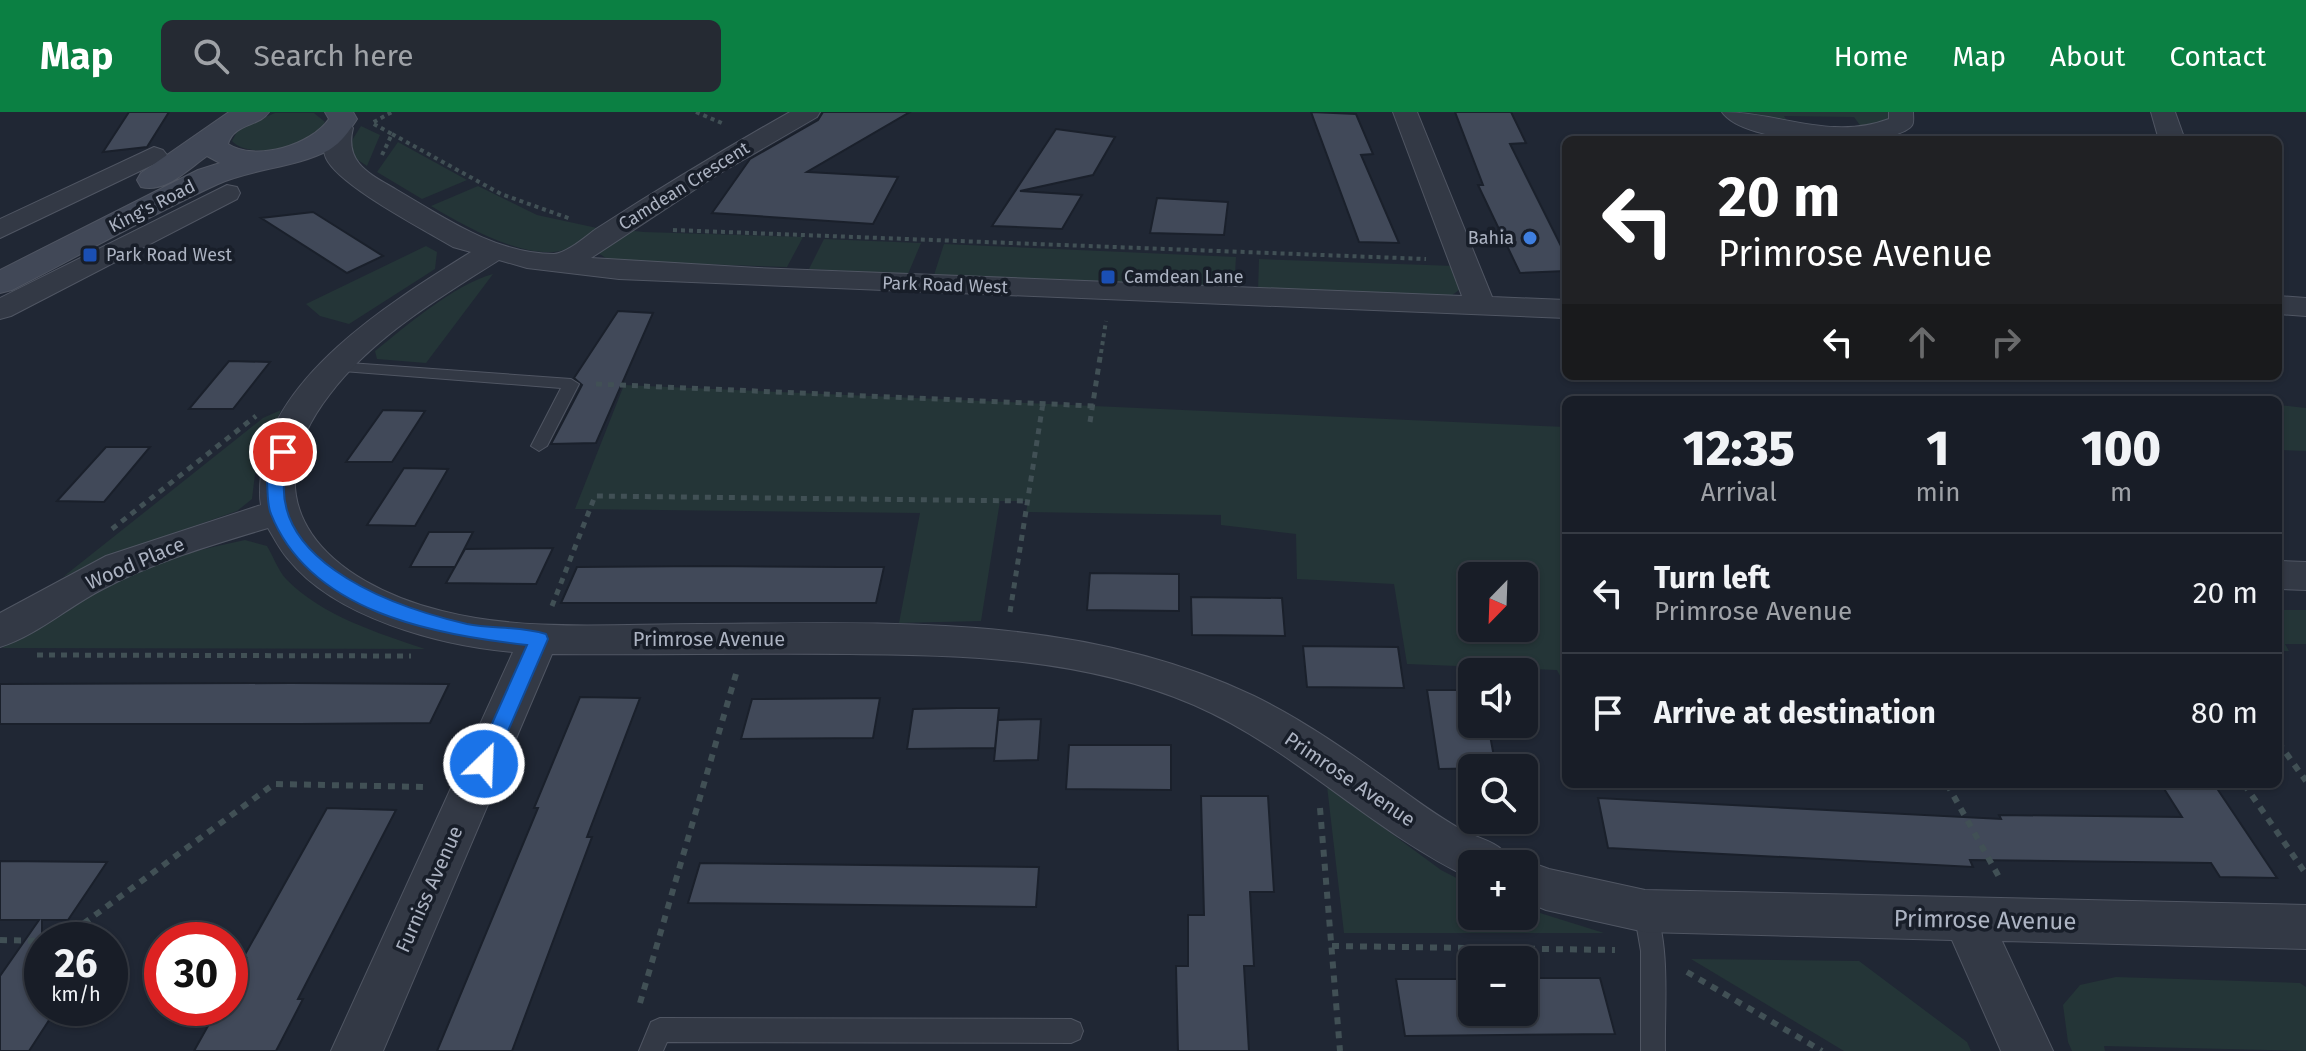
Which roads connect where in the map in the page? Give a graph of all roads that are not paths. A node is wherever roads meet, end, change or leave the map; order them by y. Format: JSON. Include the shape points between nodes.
{"nodes":[{"id":1,"x":255,"y":112,"type":"edge"},
{"id":2,"x":808,"y":112,"type":"edge"},
{"id":3,"x":1405,"y":112,"type":"edge"},
{"id":4,"x":1734,"y":112,"type":"edge"},
{"id":5,"x":1901,"y":112,"type":"edge"},
{"id":6,"x":2163,"y":112,"type":"edge"},
{"id":7,"x":344,"y":119,"type":"edge"},
{"id":8,"x":219,"y":126,"type":"edge"},
{"id":9,"x":2171,"y":136,"type":"edge"},
{"id":10,"x":154,"y":155,"type":"dead end"},
{"id":11,"x":271,"y":157,"type":"junction"},
{"id":12,"x":348,"y":169,"type":"junction"},
{"id":13,"x":227,"y":193,"type":"dead end"},
{"id":14,"x":68,"y":197,"type":"junction"},
{"id":15,"x":99,"y":208,"type":"junction"},
{"id":16,"x":0,"y":230,"type":"edge"},
{"id":17,"x":98,"y":246,"type":"junction"},
{"id":18,"x":493,"y":251,"type":"junction"},
{"id":19,"x":0,"y":256,"type":"edge"},
{"id":20,"x":562,"y":264,"type":"junction"},
{"id":21,"x":0,"y":283,"type":"edge"},
{"id":22,"x":2282,"y":305,"type":"edge"},
{"id":23,"x":1481,"y":307,"type":"junction"},
{"id":24,"x":2306,"y":307,"type":"edge"},
{"id":25,"x":1562,"y":309,"type":"edge"},
{"id":26,"x":0,"y":310,"type":"edge"},
{"id":27,"x":325,"y":379,"type":"junction"},
{"id":28,"x":539,"y":446,"type":"dead end"},
{"id":29,"x":279,"y":512,"type":"junction"},
{"id":30,"x":2282,"y":575,"type":"edge"},
{"id":31,"x":2306,"y":576,"type":"edge"},
{"id":32,"x":0,"y":632,"type":"edge"},
{"id":33,"x":539,"y":639,"type":"junction"},
{"id":34,"x":1458,"y":851,"type":"edge"},
{"id":35,"x":1538,"y":886,"type":"edge"},
{"id":36,"x":1968,"y":921,"type":"junction"},
{"id":37,"x":2306,"y":927,"type":"edge"},
{"id":38,"x":1649,"y":931,"type":"junction"},
{"id":39,"x":1071,"y":1031,"type":"dead end"},
{"id":40,"x":357,"y":1051,"type":"edge"},
{"id":41,"x":651,"y":1051,"type":"edge"},
{"id":42,"x":1653,"y":1051,"type":"edge"},
{"id":43,"x":2027,"y":1051,"type":"edge"}],
"edges":[{"from":1,"to":8,"type":"main road","name":"King's Road"},
{"from":2,"to":20,"type":"street","name":"Camdean Crescent"},
{"from":3,"to":23,"type":"street"},
{"from":4,"to":5,"type":"street","via":[[1752,123],[1785,131],[1869,134],[1901,123]]},
{"from":6,"to":9,"type":"street"},
{"from":7,"to":11,"type":"main road","name":"King's Road","via":[[312,147]]},
{"from":7,"to":12,"type":"street","via":[[336,143],[338,157]]},
{"from":8,"to":11,"type":"main road","name":"King's Road","via":[[213,147],[219,154]]},
{"from":8,"to":15,"type":"main road","name":"King's Road","via":[[154,179]]},
{"from":10,"to":14,"type":"street"},
{"from":11,"to":12,"type":"street","name":"Park Road West","via":[[304,158]]},
{"from":11,"to":17,"type":"main road","name":"King's Road","via":[[209,177]]},
{"from":12,"to":18,"type":"street","name":"Park Road West","via":[[435,226]]},
{"from":13,"to":17,"type":"street"},
{"from":14,"to":15,"type":"street"},
{"from":14,"to":16,"type":"street"},
{"from":15,"to":19,"type":"main road","name":"King's Road"},
{"from":17,"to":21,"type":"main road","name":"King's Road"},
{"from":17,"to":26,"type":"street"},
{"from":18,"to":20,"type":"street","name":"Park Road West"},
{"from":18,"to":27,"type":"street","name":"Primrose Avenue","via":[[373,330]]},
{"from":20,"to":23,"type":"street","name":"Park Road West"},
{"from":22,"to":24,"type":"street"},
{"from":23,"to":25,"type":"street","name":"Park Road West"},
{"from":27,"to":28,"type":"lane","via":[[419,372],[571,384]]},
{"from":27,"to":29,"type":"street","name":"Primrose Avenue","via":[[291,431],[274,473]]},
{"from":29,"to":32,"type":"street","name":"Wood Place","via":[[119,566]]},
{"from":29,"to":33,"type":"street","name":"Primrose Avenue","via":[[305,557],[355,593],[406,616],[471,632]]},
{"from":30,"to":31,"type":"street"},
{"from":33,"to":34,"type":"street","name":"Primrose Avenue","via":[[861,639],[1004,645],[1084,655],[1152,671],[1226,701],[1315,751]]},
{"from":33,"to":40,"type":"street","name":"Furniss Avenue"},
{"from":35,"to":38,"type":"street","name":"Primrose Avenue"},
{"from":36,"to":37,"type":"street","name":"Primrose Avenue"},
{"from":36,"to":38,"type":"street","name":"Primrose Avenue"},
{"from":36,"to":43,"type":"street"},
{"from":38,"to":42,"type":"lane"},
{"from":39,"to":41,"type":"lane","via":[[660,1030]]}]}
